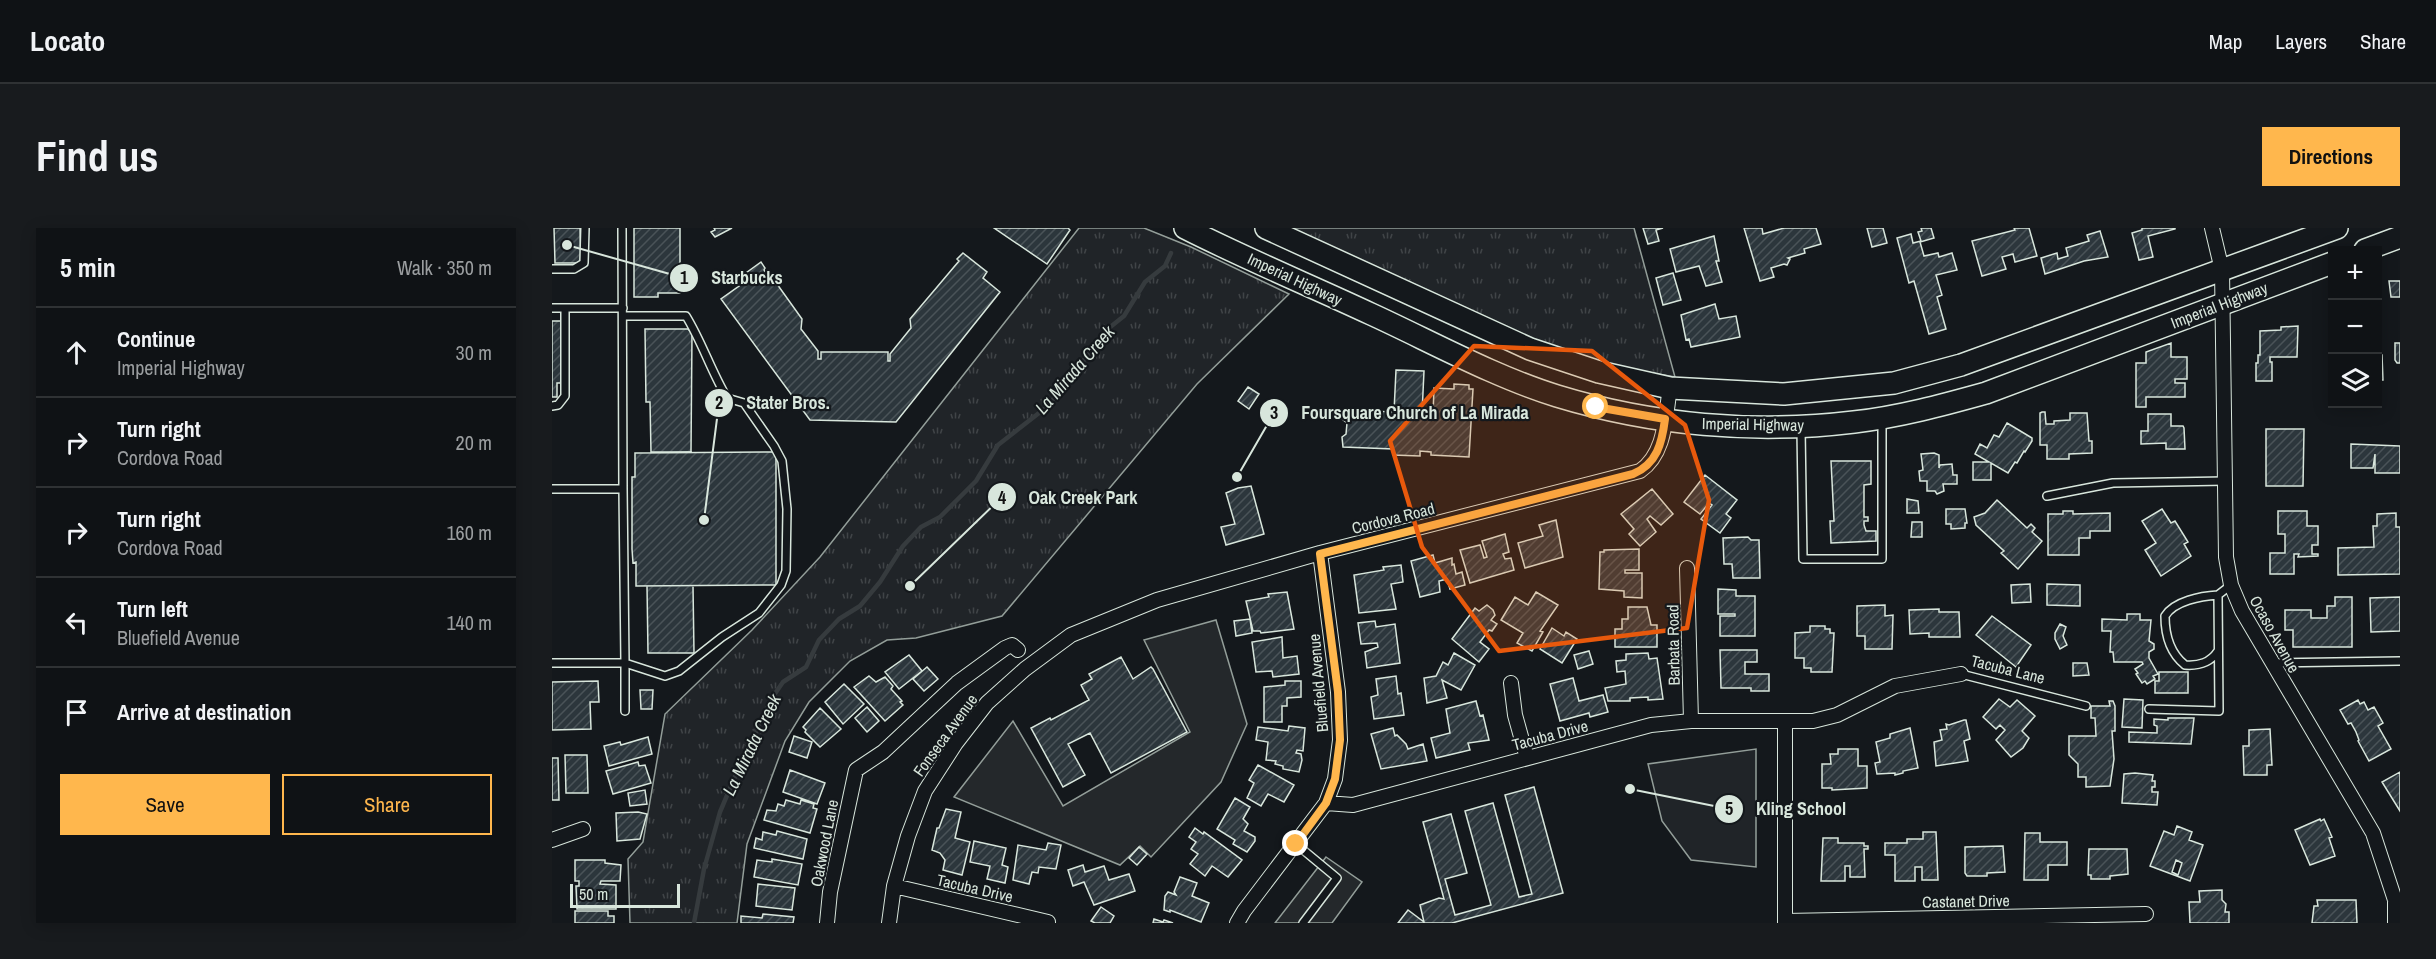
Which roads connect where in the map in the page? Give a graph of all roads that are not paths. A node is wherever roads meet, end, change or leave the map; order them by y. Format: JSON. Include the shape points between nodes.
{"nodes":[{"id":1,"x":585,"y":228,"type":"edge"},
{"id":2,"x":622,"y":228,"type":"edge"},
{"id":3,"x":1185,"y":228,"type":"edge"},
{"id":4,"x":1266,"y":228,"type":"edge"},
{"id":5,"x":2212,"y":228,"type":"edge"},
{"id":6,"x":2337,"y":228,"type":"edge"},
{"id":7,"x":2400,"y":237,"type":"edge"},
{"id":8,"x":2376,"y":246,"type":"edge"},
{"id":9,"x":2328,"y":264,"type":"edge"},
{"id":10,"x":552,"y":269,"type":"edge"},
{"id":11,"x":2222,"y":270,"type":"junction"},
{"id":12,"x":2222,"y":304,"type":"junction"},
{"id":13,"x":552,"y":309,"type":"edge"},
{"id":14,"x":565,"y":309,"type":"junction"},
{"id":15,"x":623,"y":312,"type":"junction"},
{"id":16,"x":1670,"y":388,"type":"junction"},
{"id":17,"x":552,"y":406,"type":"edge"},
{"id":18,"x":1882,"y":418,"type":"junction"},
{"id":19,"x":1665,"y":419,"type":"junction"},
{"id":20,"x":1801,"y":426,"type":"junction"},
{"id":21,"x":2225,"y":481,"type":"junction"},
{"id":22,"x":552,"y":489,"type":"edge"},
{"id":23,"x":623,"y":489,"type":"junction"},
{"id":24,"x":2048,"y":496,"type":"dead end"},
{"id":25,"x":1320,"y":554,"type":"junction"},
{"id":26,"x":1687,"y":568,"type":"dead end"},
{"id":27,"x":2231,"y":585,"type":"junction"},
{"id":28,"x":2218,"y":595,"type":"junction"},
{"id":29,"x":1071,"y":635,"type":"joint"},
{"id":30,"x":1018,"y":650,"type":"dead end"},
{"id":31,"x":2218,"y":650,"type":"junction"},
{"id":32,"x":2400,"y":661,"type":"edge"},
{"id":33,"x":552,"y":663,"type":"edge"},
{"id":34,"x":625,"y":663,"type":"junction"},
{"id":35,"x":2272,"y":663,"type":"junction"},
{"id":36,"x":1961,"y":674,"type":"joint"},
{"id":37,"x":1511,"y":683,"type":"dead end"},
{"id":38,"x":2086,"y":706,"type":"dead end"},
{"id":39,"x":2148,"y":709,"type":"dead end"},
{"id":40,"x":625,"y":711,"type":"dead end"},
{"id":41,"x":1691,"y":721,"type":"junction"},
{"id":42,"x":1785,"y":722,"type":"junction"},
{"id":43,"x":1527,"y":758,"type":"junction"},
{"id":44,"x":1326,"y":803,"type":"junction"},
{"id":45,"x":583,"y":828,"type":"dead end"},
{"id":46,"x":552,"y":840,"type":"edge"},
{"id":47,"x":1296,"y":844,"type":"junction"},
{"id":48,"x":894,"y":886,"type":"junction"},
{"id":49,"x":2146,"y":914,"type":"dead end"},
{"id":50,"x":1048,"y":922,"type":"edge"},
{"id":51,"x":1785,"y":922,"type":"edge"},
{"id":52,"x":827,"y":923,"type":"edge"},
{"id":53,"x":889,"y":923,"type":"edge"},
{"id":54,"x":1238,"y":923,"type":"edge"},
{"id":55,"x":1303,"y":923,"type":"edge"},
{"id":56,"x":2395,"y":923,"type":"edge"}],
"edges":[{"from":1,"to":10,"type":"lane","via":[[584,263],[574,269]]},
{"from":2,"to":15,"type":"lane"},
{"from":3,"to":19,"type":"main road","name":"Imperial Highway","via":[[1531,387],[1596,407]]},
{"from":4,"to":16,"type":"main road","name":"Imperial Highway","via":[[1530,349],[1599,372]]},
{"from":5,"to":11,"type":"street","name":"Ocaso Avenue"},
{"from":6,"to":11,"type":"main road","name":"Imperial Highway"},
{"from":7,"to":8,"type":"main road"},
{"from":9,"to":12,"type":"main road","name":"Imperial Highway"},
{"from":11,"to":12,"type":"street","name":"Ocaso Avenue"},
{"from":11,"to":16,"type":"main road","name":"Imperial Highway","via":[[2028,342],[1894,383],[1784,394]]},
{"from":12,"to":18,"type":"main road","name":"Imperial Highway","via":[[1986,393]]},
{"from":12,"to":21,"type":"street","name":"Ocaso Avenue"},
{"from":13,"to":14,"type":"lane"},
{"from":14,"to":15,"type":"lane"},
{"from":14,"to":17,"type":"lane","via":[[565,396]]},
{"from":15,"to":23,"type":"lane"},
{"from":15,"to":34,"type":"lane","via":[[686,315],[727,398],[744,403],[782,461],[788,509],[786,571],[781,585],[759,613],[665,676]]},
{"from":16,"to":19,"type":"street","name":"Cordova Road"},
{"from":18,"to":20,"type":"main road","name":"Imperial Highway"},
{"from":18,"to":20,"type":"lane","via":[[1882,559],[1803,559]]},
{"from":19,"to":20,"type":"main road","name":"Imperial Highway","via":[[1728,426]]},
{"from":19,"to":25,"type":"street","name":"Cordova Road","via":[[1655,457],[1640,471]]},
{"from":21,"to":24,"type":"lane","via":[[2113,483]]},
{"from":21,"to":27,"type":"street","name":"Ocaso Avenue","via":[[2226,557]]},
{"from":22,"to":23,"type":"lane"},
{"from":23,"to":34,"type":"lane"},
{"from":25,"to":29,"type":"street","name":"Cordova Road","via":[[1157,600]]},
{"from":25,"to":44,"type":"street","name":"Bluefield Avenue","via":[[1338,692],[1340,740],[1335,779]]},
{"from":26,"to":41,"type":"street","name":"Barbata Road"},
{"from":27,"to":28,"type":"lane"},
{"from":27,"to":35,"type":"street","name":"Ocaso Avenue"},
{"from":28,"to":31,"type":"lane"},
{"from":28,"to":31,"type":"lane","via":[[2170,608],[2165,616],[2170,645],[2185,665],[2204,663]]},
{"from":29,"to":48,"type":"street","name":"Fonseca Avenue","via":[[987,703],[956,743],[925,791]]},
{"from":30,"to":52,"type":"street","name":"Oakwood Lane","via":[[1012,645],[1005,648],[957,683],[883,752],[856,770]]},
{"from":31,"to":39,"type":"lane","via":[[2219,711]]},
{"from":32,"to":35,"type":"lane"},
{"from":33,"to":34,"type":"lane"},
{"from":34,"to":40,"type":"lane"},
{"from":35,"to":56,"type":"street","name":"Ocaso Avenue","via":[[2373,833],[2395,900]]},
{"from":36,"to":38,"type":"lane","name":"Tacuba Lane"},
{"from":36,"to":42,"type":"street","name":"Tacuba Lane","via":[[1895,686],[1837,715]]},
{"from":37,"to":43,"type":"street"},
{"from":41,"to":42,"type":"street","name":"Tacuba Drive"},
{"from":41,"to":43,"type":"street","name":"Tacuba Drive","via":[[1651,725]]},
{"from":42,"to":51,"type":"street"},
{"from":43,"to":44,"type":"street","name":"Tacuba Drive","via":[[1353,804]]},
{"from":44,"to":47,"type":"street","name":"Bluefield Avenue"},
{"from":45,"to":46,"type":"street"},
{"from":47,"to":54,"type":"street","name":"Bluefield Avenue"},
{"from":47,"to":55,"type":"lane","via":[[1337,878]]},
{"from":48,"to":50,"type":"street","name":"Tacuba Drive"},
{"from":48,"to":53,"type":"street","name":"Fonseca Avenue"},
{"from":49,"to":51,"type":"street","name":"Castanet Drive"}]}
